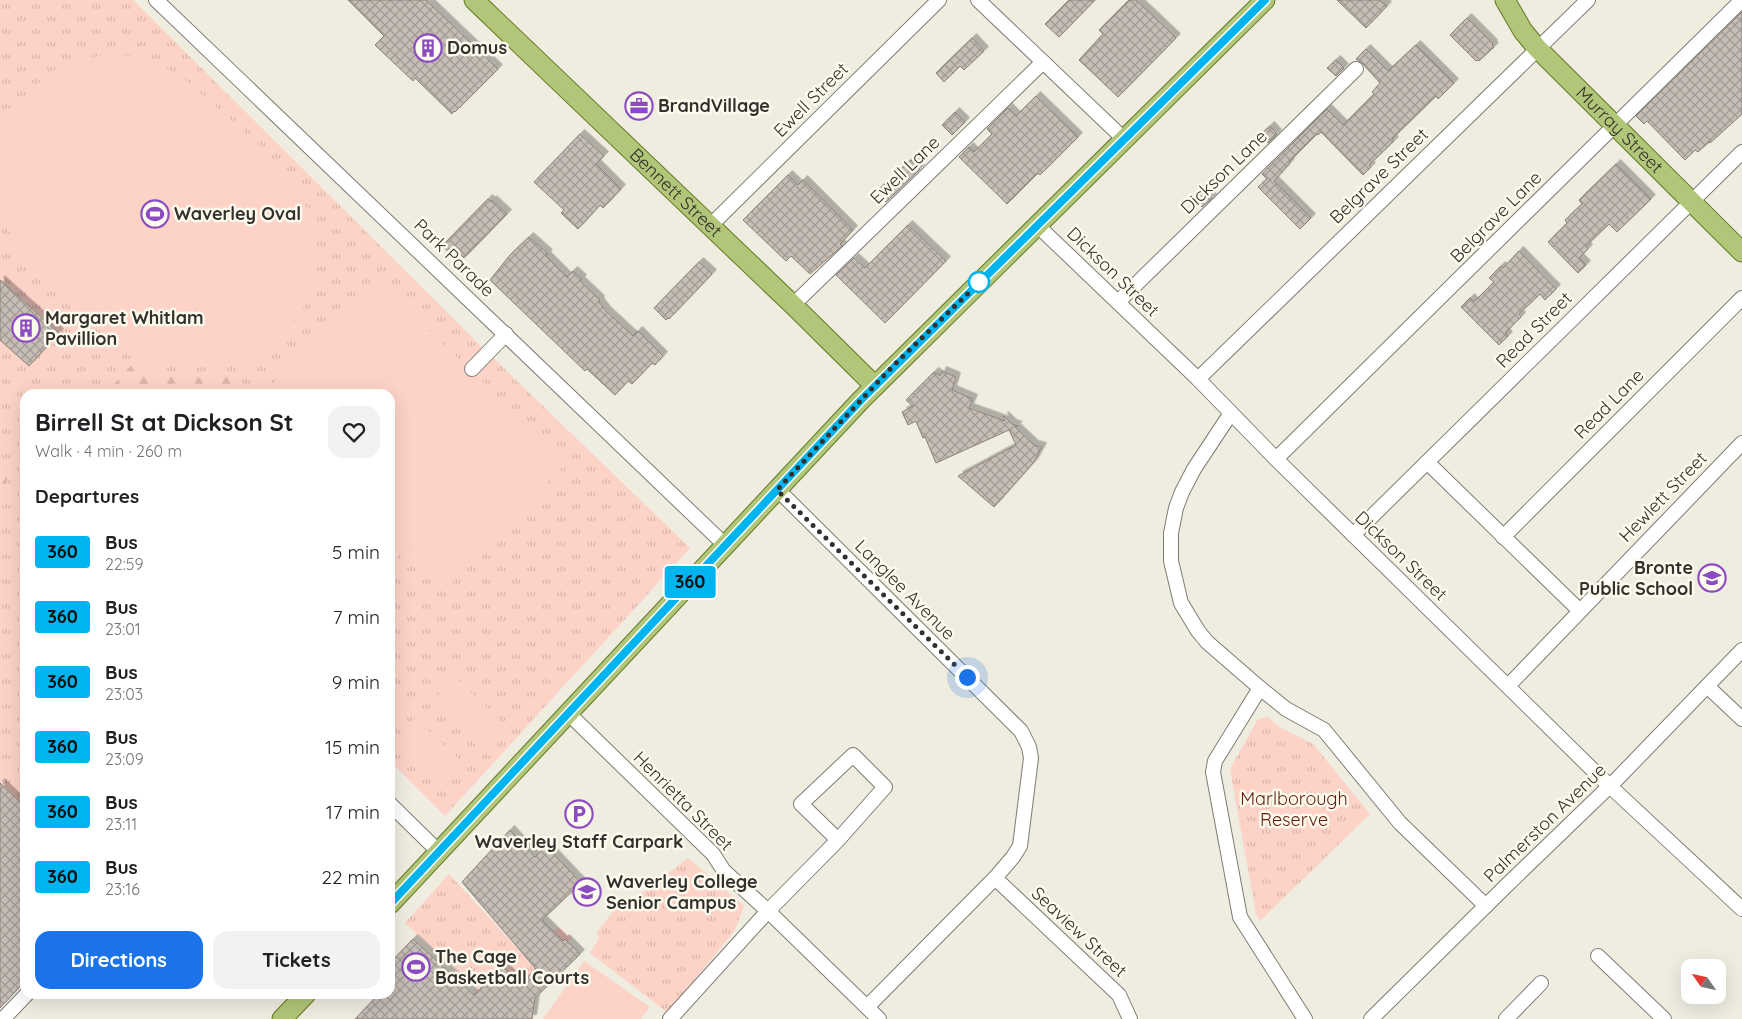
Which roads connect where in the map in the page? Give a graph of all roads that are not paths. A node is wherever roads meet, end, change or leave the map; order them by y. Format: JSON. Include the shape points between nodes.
{"nodes":[{"id":1,"x":156,"y":0,"type":"edge"},
{"id":2,"x":474,"y":0,"type":"edge"},
{"id":3,"x":939,"y":0,"type":"edge"},
{"id":4,"x":978,"y":0,"type":"edge"},
{"id":5,"x":1265,"y":0,"type":"edge"},
{"id":6,"x":1505,"y":0,"type":"edge"},
{"id":7,"x":1588,"y":0,"type":"edge"},
{"id":8,"x":1742,"y":0,"type":"edge"},
{"id":9,"x":1537,"y":48,"type":"junction"},
{"id":10,"x":1043,"y":62,"type":"junction"},
{"id":11,"x":1356,"y":69,"type":"dead end"},
{"id":12,"x":1615,"y":126,"type":"junction"},
{"id":13,"x":1125,"y":140,"type":"junction"},
{"id":14,"x":1742,"y":152,"type":"edge"},
{"id":15,"x":1691,"y":202,"type":"junction"},
{"id":16,"x":710,"y":226,"type":"junction"},
{"id":17,"x":1038,"y":226,"type":"junction"},
{"id":18,"x":1742,"y":252,"type":"edge"},
{"id":19,"x":1742,"y":298,"type":"edge"},
{"id":20,"x":1118,"y":302,"type":"junction"},
{"id":21,"x":793,"y":304,"type":"junction"},
{"id":22,"x":506,"y":334,"type":"junction"},
{"id":23,"x":472,"y":369,"type":"dead end"},
{"id":24,"x":1198,"y":379,"type":"junction"},
{"id":25,"x":875,"y":386,"type":"junction"},
{"id":26,"x":1231,"y":413,"type":"junction"},
{"id":27,"x":1742,"y":443,"type":"edge"},
{"id":28,"x":1276,"y":459,"type":"junction"},
{"id":29,"x":1427,"y":462,"type":"junction"},
{"id":30,"x":777,"y":490,"type":"junction"},
{"id":31,"x":1353,"y":535,"type":"junction"},
{"id":32,"x":1503,"y":536,"type":"junction"},
{"id":33,"x":725,"y":545,"type":"junction"},
{"id":34,"x":1580,"y":611,"type":"junction"},
{"id":35,"x":1742,"y":650,"type":"edge"},
{"id":36,"x":1508,"y":686,"type":"junction"},
{"id":37,"x":1707,"y":686,"type":"junction"},
{"id":38,"x":1260,"y":688,"type":"junction"},
{"id":39,"x":568,"y":713,"type":"junction"},
{"id":40,"x":1742,"y":719,"type":"edge"},
{"id":41,"x":1611,"y":786,"type":"junction"},
{"id":42,"x":395,"y":809,"type":"edge"},
{"id":43,"x":838,"y":840,"type":"junction"},
{"id":44,"x":439,"y":852,"type":"junction"},
{"id":45,"x":995,"y":878,"type":"junction"},
{"id":46,"x":395,"y":899,"type":"edge"},
{"id":47,"x":1486,"y":906,"type":"junction"},
{"id":48,"x":1742,"y":909,"type":"edge"},
{"id":49,"x":768,"y":911,"type":"junction"},
{"id":50,"x":1598,"y":956,"type":"dead end"},
{"id":51,"x":1541,"y":982,"type":"dead end"},
{"id":52,"x":22,"y":999,"type":"edge"},
{"id":53,"x":301,"y":999,"type":"edge"},
{"id":54,"x":867,"y":1008,"type":"junction"},
{"id":55,"x":3,"y":1019,"type":"edge"},
{"id":56,"x":282,"y":1019,"type":"edge"},
{"id":57,"x":670,"y":1019,"type":"edge"},
{"id":58,"x":879,"y":1019,"type":"edge"},
{"id":59,"x":1130,"y":1019,"type":"edge"},
{"id":60,"x":1305,"y":1019,"type":"edge"},
{"id":61,"x":1371,"y":1019,"type":"edge"},
{"id":62,"x":1506,"y":1019,"type":"edge"},
{"id":63,"x":1664,"y":1019,"type":"edge"}],
"edges":[{"from":1,"to":22,"type":"street","name":"Park Parade"},
{"from":2,"to":16,"type":"main road","name":"Bennett Street"},
{"from":3,"to":16,"type":"street","name":"Ewell Street"},
{"from":4,"to":10,"type":"street"},
{"from":5,"to":13,"type":"main road"},
{"from":6,"to":9,"type":"main road","name":"Murray Street"},
{"from":7,"to":9,"type":"street","name":"Belgrave Street"},
{"from":8,"to":12,"type":"street","name":"Belgrave Lane"},
{"from":9,"to":12,"type":"main road","name":"Murray Street"},
{"from":9,"to":24,"type":"street","name":"Belgrave Street"},
{"from":10,"to":13,"type":"street"},
{"from":10,"to":21,"type":"street","name":"Ewell Lane"},
{"from":11,"to":20,"type":"street","name":"Dickson Lane"},
{"from":12,"to":15,"type":"main road","name":"Murray Street"},
{"from":12,"to":28,"type":"street","name":"Belgrave Lane"},
{"from":13,"to":17,"type":"main road"},
{"from":14,"to":15,"type":"street","name":"Read Street"},
{"from":15,"to":18,"type":"main road","name":"Murray Street"},
{"from":15,"to":29,"type":"street","name":"Read Street"},
{"from":16,"to":21,"type":"main road","name":"Bennett Street"},
{"from":17,"to":20,"type":"street","name":"Dickson Street"},
{"from":17,"to":25,"type":"main road"},
{"from":19,"to":32,"type":"street","name":"Read Lane"},
{"from":20,"to":24,"type":"street","name":"Dickson Street"},
{"from":21,"to":25,"type":"main road","name":"Bennett Street"},
{"from":22,"to":23,"type":"street"},
{"from":22,"to":33,"type":"street","name":"Park Parade"},
{"from":24,"to":26,"type":"street","name":"Dickson Street"},
{"from":25,"to":30,"type":"main road"},
{"from":26,"to":28,"type":"street","name":"Dickson Street"},
{"from":26,"to":38,"type":"street","via":[[1182,492],[1173,521],[1171,561],[1181,603],[1198,630],[1207,642]]},
{"from":27,"to":34,"type":"street","name":"Hewlett Street"},
{"from":28,"to":31,"type":"street","name":"Dickson Street"},
{"from":29,"to":31,"type":"street","name":"Read Street"},
{"from":29,"to":32,"type":"street"},
{"from":30,"to":33,"type":"main road"},
{"from":30,"to":45,"type":"street","name":"Langlee Avenue","via":[[1021,731],[1031,758],[1020,846]]},
{"from":31,"to":36,"type":"street","name":"Dickson Street"},
{"from":32,"to":34,"type":"street"},
{"from":33,"to":39,"type":"main road"},
{"from":34,"to":36,"type":"street","name":"Hewlett Street"},
{"from":35,"to":37,"type":"street","name":"Palmerston Avenue"},
{"from":36,"to":41,"type":"street","name":"Dickson Street"},
{"from":37,"to":40,"type":"street"},
{"from":37,"to":41,"type":"street","name":"Palmerston Avenue"},
{"from":38,"to":47,"type":"street","via":[[1286,709],[1324,730],[1400,823]]},
{"from":38,"to":60,"type":"street","via":[[1215,761],[1214,772],[1240,917]]},
{"from":39,"to":44,"type":"main road"},
{"from":39,"to":49,"type":"street","name":"Henrietta Street","via":[[713,854],[724,871]]},
{"from":41,"to":47,"type":"street","name":"Palmerston Avenue"},
{"from":41,"to":48,"type":"street","name":"Dickson Street"},
{"from":42,"to":44,"type":"street"},
{"from":43,"to":43,"type":"street","via":[[885,787],[853,755],[801,804]]},
{"from":43,"to":49,"type":"street"},
{"from":44,"to":46,"type":"main road"},
{"from":45,"to":54,"type":"street","name":"Langlee Avenue"},
{"from":45,"to":59,"type":"street","name":"Seaview Street","via":[[1119,995]]},
{"from":47,"to":61,"type":"street","name":"Palmerston Avenue"},
{"from":49,"to":54,"type":"street","name":"Henrietta Street"},
{"from":49,"to":57,"type":"street"},
{"from":50,"to":63,"type":"street"},
{"from":51,"to":62,"type":"street"},
{"from":52,"to":55,"type":"street"},
{"from":53,"to":56,"type":"main road"},
{"from":54,"to":58,"type":"street","name":"Henrietta Street"}]}
